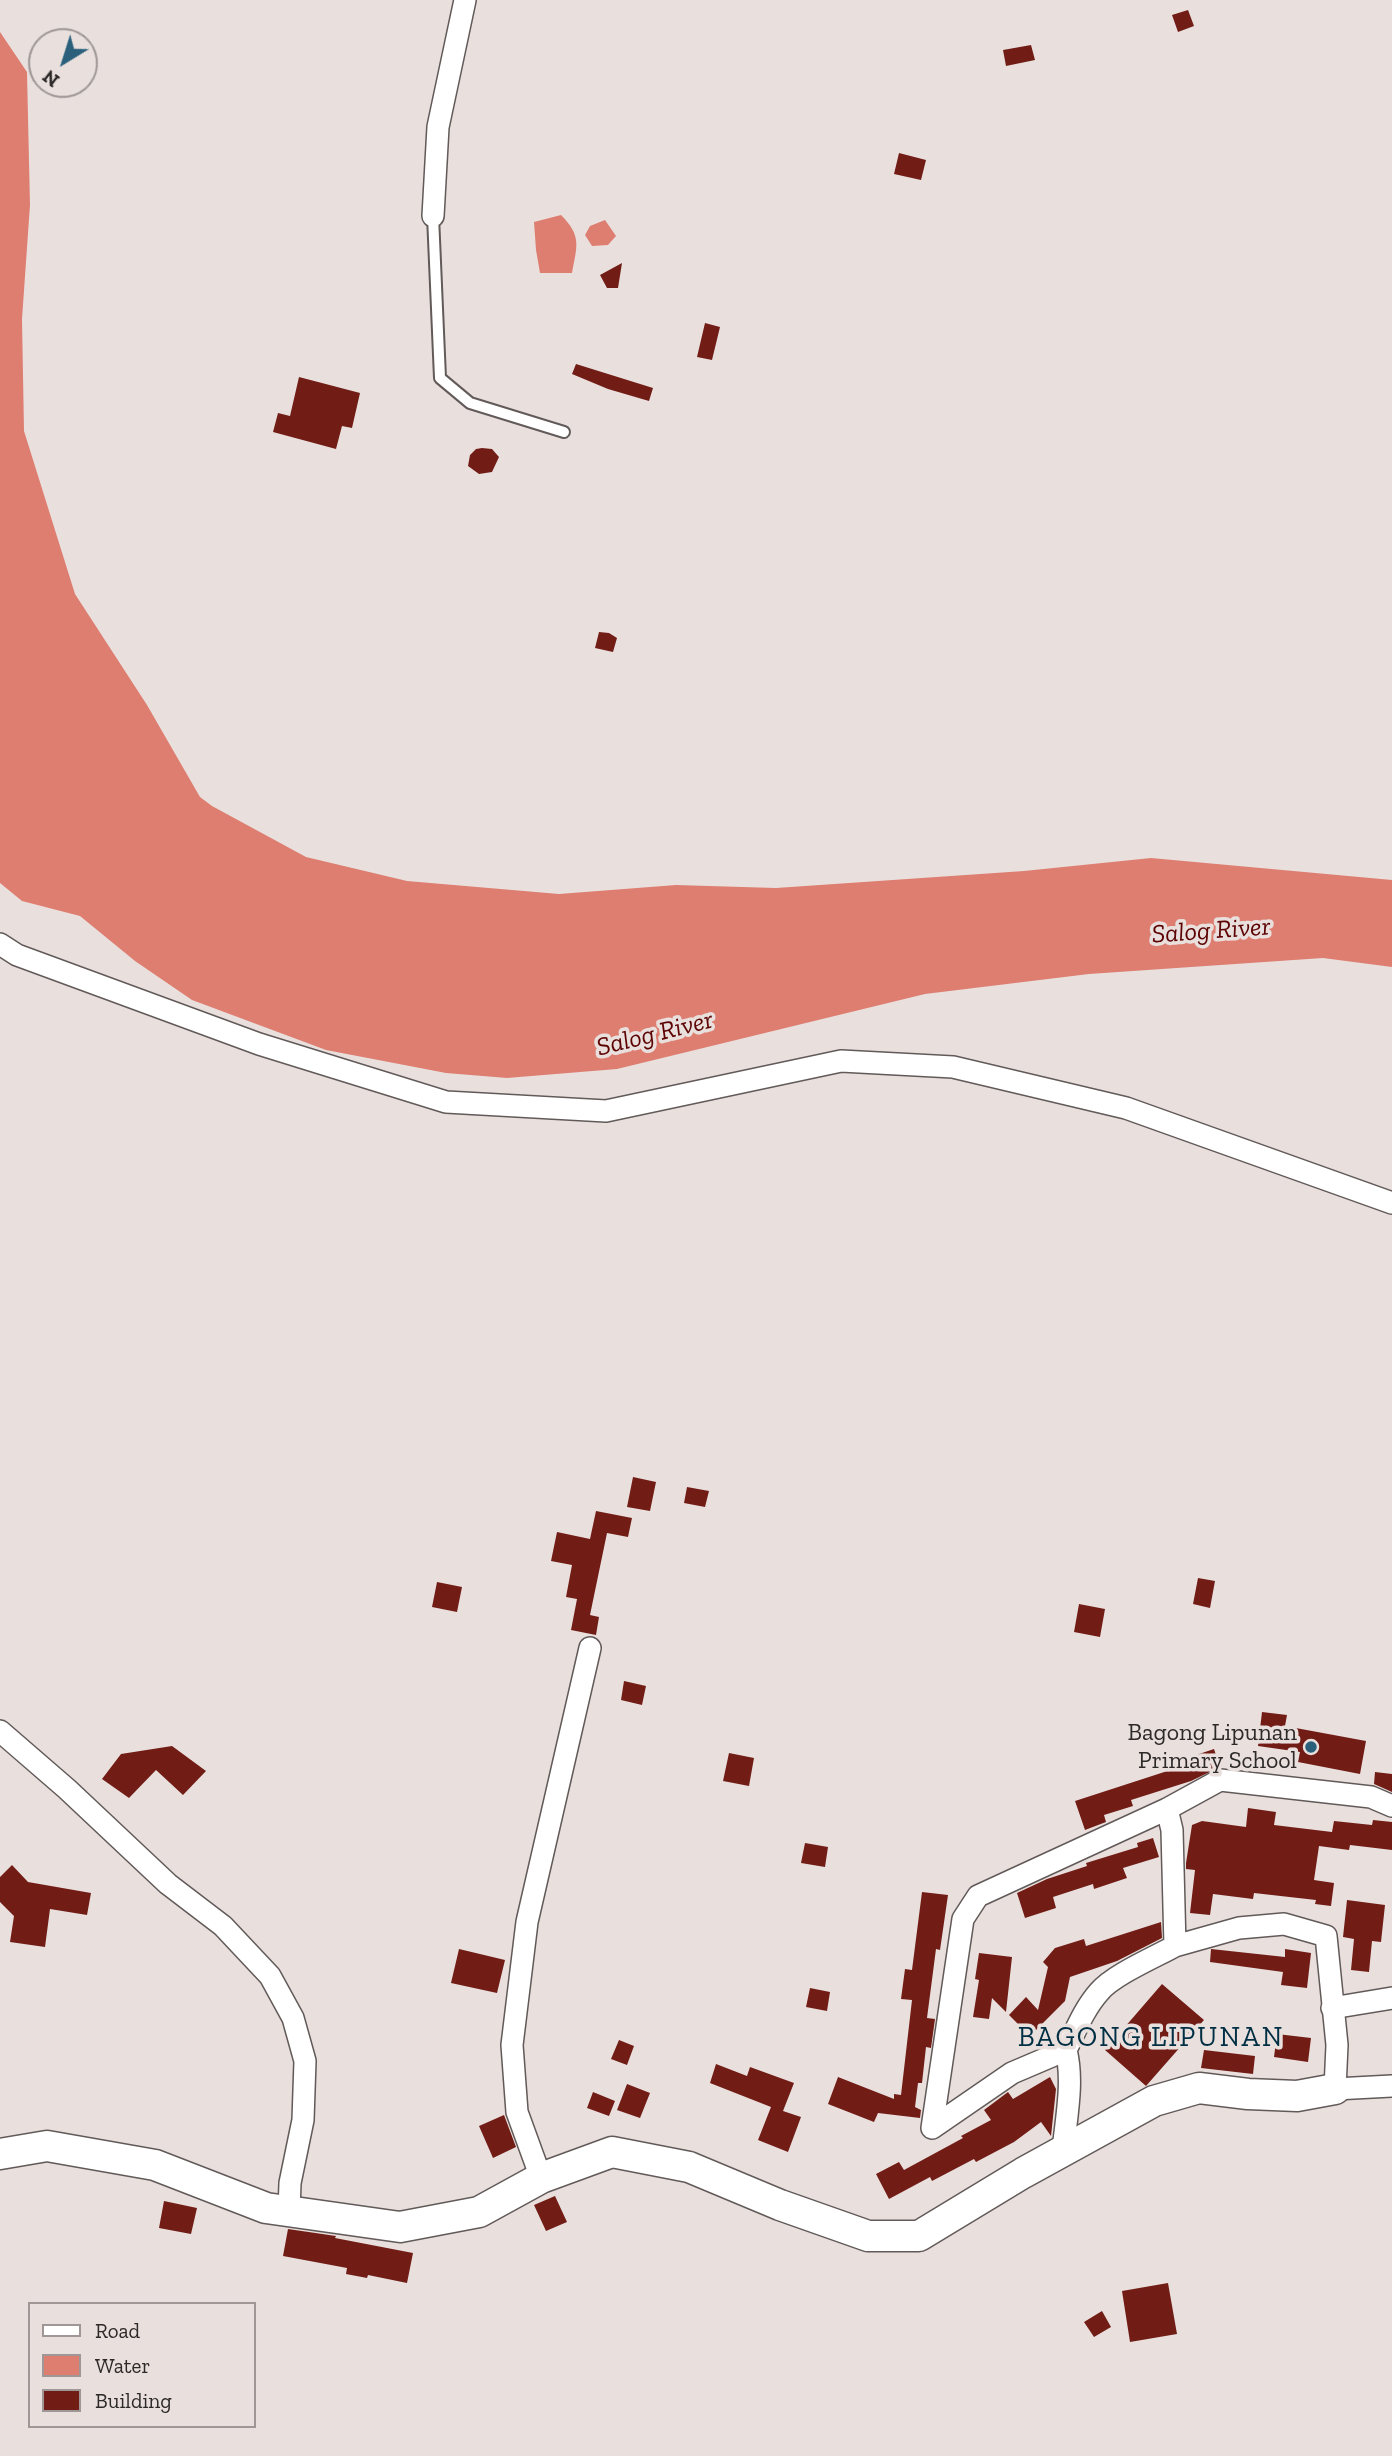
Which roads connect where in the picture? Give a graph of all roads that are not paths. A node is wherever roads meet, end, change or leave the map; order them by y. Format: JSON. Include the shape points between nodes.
{"nodes":[{"id":1,"x":465,"y":0,"type":"edge"},
{"id":2,"x":433,"y":216,"type":"joint"},
{"id":3,"x":564,"y":432,"type":"dead end"},
{"id":4,"x":0,"y":944,"type":"edge"},
{"id":5,"x":1392,"y":1203,"type":"edge"},
{"id":6,"x":590,"y":1648,"type":"dead end"},
{"id":7,"x":0,"y":1731,"type":"edge"},
{"id":8,"x":1392,"y":1806,"type":"edge"},
{"id":9,"x":1167,"y":1809,"type":"junction"},
{"id":10,"x":1175,"y":1946,"type":"junction"},
{"id":11,"x":1392,"y":1998,"type":"edge"},
{"id":12,"x":1332,"y":2008,"type":"junction"},
{"id":13,"x":1066,"y":2050,"type":"junction"},
{"id":14,"x":1392,"y":2086,"type":"edge"},
{"id":15,"x":1335,"y":2089,"type":"junction"},
{"id":16,"x":1063,"y":2151,"type":"junction"},
{"id":17,"x":0,"y":2154,"type":"edge"},
{"id":18,"x":541,"y":2178,"type":"junction"},
{"id":19,"x":289,"y":2211,"type":"junction"}],
"edges":[{"from":1,"to":2,"type":"street","via":[[438,127]]},
{"from":2,"to":3,"type":"lane","via":[[440,378],[470,403]]},
{"from":4,"to":5,"type":"street","via":[[259,1044],[446,1102],[606,1111],[841,1061],[953,1066],[1126,1108]]},
{"from":6,"to":18,"type":"street","via":[[527,1922],[512,2045],[517,2112]]},
{"from":7,"to":19,"type":"street","via":[[168,1884],[223,1926],[270,1976],[293,2018],[305,2061],[303,2120]]},
{"from":8,"to":9,"type":"street","via":[[1371,1797],[1220,1780]]},
{"from":9,"to":10,"type":"street","via":[[1172,1830]]},
{"from":9,"to":13,"type":"street","via":[[978,1896],[963,1919],[932,2128],[1012,2073]]},
{"from":10,"to":12,"type":"street","via":[[1239,1928],[1284,1924],[1326,1936]]},
{"from":10,"to":13,"type":"street","via":[[1100,1990]]},
{"from":11,"to":12,"type":"street"},
{"from":12,"to":15,"type":"street","via":[[1337,2045]]},
{"from":13,"to":16,"type":"street"},
{"from":14,"to":15,"type":"street"},
{"from":15,"to":16,"type":"street","via":[[1297,2096],[1199,2088],[1154,2101]]},
{"from":16,"to":18,"type":"street","via":[[919,2236],[868,2236],[780,2206],[689,2167],[612,2152]]},
{"from":17,"to":19,"type":"street","via":[[47,2146],[155,2165],[247,2202]]},
{"from":18,"to":19,"type":"street","via":[[480,2212],[400,2227]]}]}
